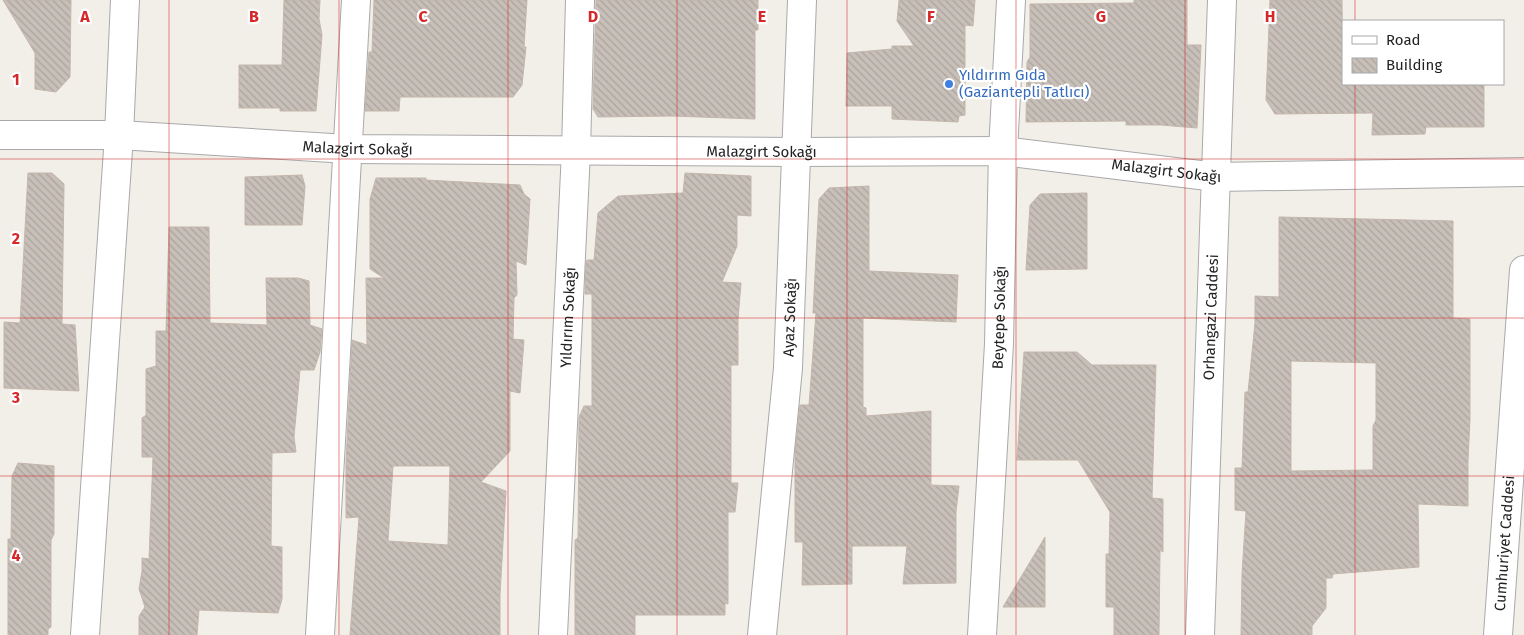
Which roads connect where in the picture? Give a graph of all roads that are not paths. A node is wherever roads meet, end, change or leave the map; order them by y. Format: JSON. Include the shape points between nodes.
{"nodes":[{"id":1,"x":125,"y":0,"type":"edge"},
{"id":2,"x":356,"y":0,"type":"edge"},
{"id":3,"x":580,"y":0,"type":"edge"},
{"id":4,"x":802,"y":0,"type":"edge"},
{"id":5,"x":1011,"y":0,"type":"edge"},
{"id":6,"x":1222,"y":0,"type":"edge"},
{"id":7,"x":0,"y":135,"type":"edge"},
{"id":8,"x":119,"y":135,"type":"junction"},
{"id":9,"x":348,"y":150,"type":"junction"},
{"id":10,"x":576,"y":150,"type":"junction"},
{"id":11,"x":1003,"y":151,"type":"junction"},
{"id":12,"x":796,"y":152,"type":"junction"},
{"id":13,"x":1524,"y":172,"type":"edge"},
{"id":14,"x":1216,"y":178,"type":"junction"},
{"id":15,"x":1524,"y":270,"type":"edge"},
{"id":16,"x":85,"y":635,"type":"edge"},
{"id":17,"x":320,"y":635,"type":"edge"},
{"id":18,"x":553,"y":635,"type":"edge"},
{"id":19,"x":762,"y":635,"type":"edge"},
{"id":20,"x":982,"y":635,"type":"edge"},
{"id":21,"x":1200,"y":635,"type":"edge"},
{"id":22,"x":1498,"y":635,"type":"edge"}],
"edges":[{"from":1,"to":8,"type":"street"},
{"from":2,"to":9,"type":"street"},
{"from":3,"to":10,"type":"street","name":"Yıldırım Sokağı"},
{"from":4,"to":12,"type":"street","name":"Ayaz Sokağı"},
{"from":5,"to":11,"type":"street","name":"Beytepe Sokağı"},
{"from":6,"to":14,"type":"street","name":"Orhangazi Caddesi"},
{"from":7,"to":8,"type":"street","name":"Malazgirt Sokağı"},
{"from":8,"to":9,"type":"street","name":"Malazgirt Sokağı"},
{"from":8,"to":16,"type":"street"},
{"from":9,"to":10,"type":"street","name":"Malazgirt Sokağı"},
{"from":9,"to":17,"type":"street"},
{"from":10,"to":12,"type":"street","name":"Malazgirt Sokağı"},
{"from":10,"to":18,"type":"street","name":"Yıldırım Sokağı"},
{"from":11,"to":12,"type":"street","name":"Malazgirt Sokağı"},
{"from":11,"to":14,"type":"street","name":"Malazgirt Sokağı"},
{"from":11,"to":20,"type":"street","name":"Beytepe Sokağı","via":[[1000,344]]},
{"from":12,"to":19,"type":"street","name":"Ayaz Sokağı","via":[[788,368]]},
{"from":13,"to":14,"type":"street","name":"Malazgirt Sokağı"},
{"from":14,"to":21,"type":"street","name":"Orhangazi Caddesi"},
{"from":15,"to":22,"type":"street","name":"Cumhuriyet Caddesi"}]}
